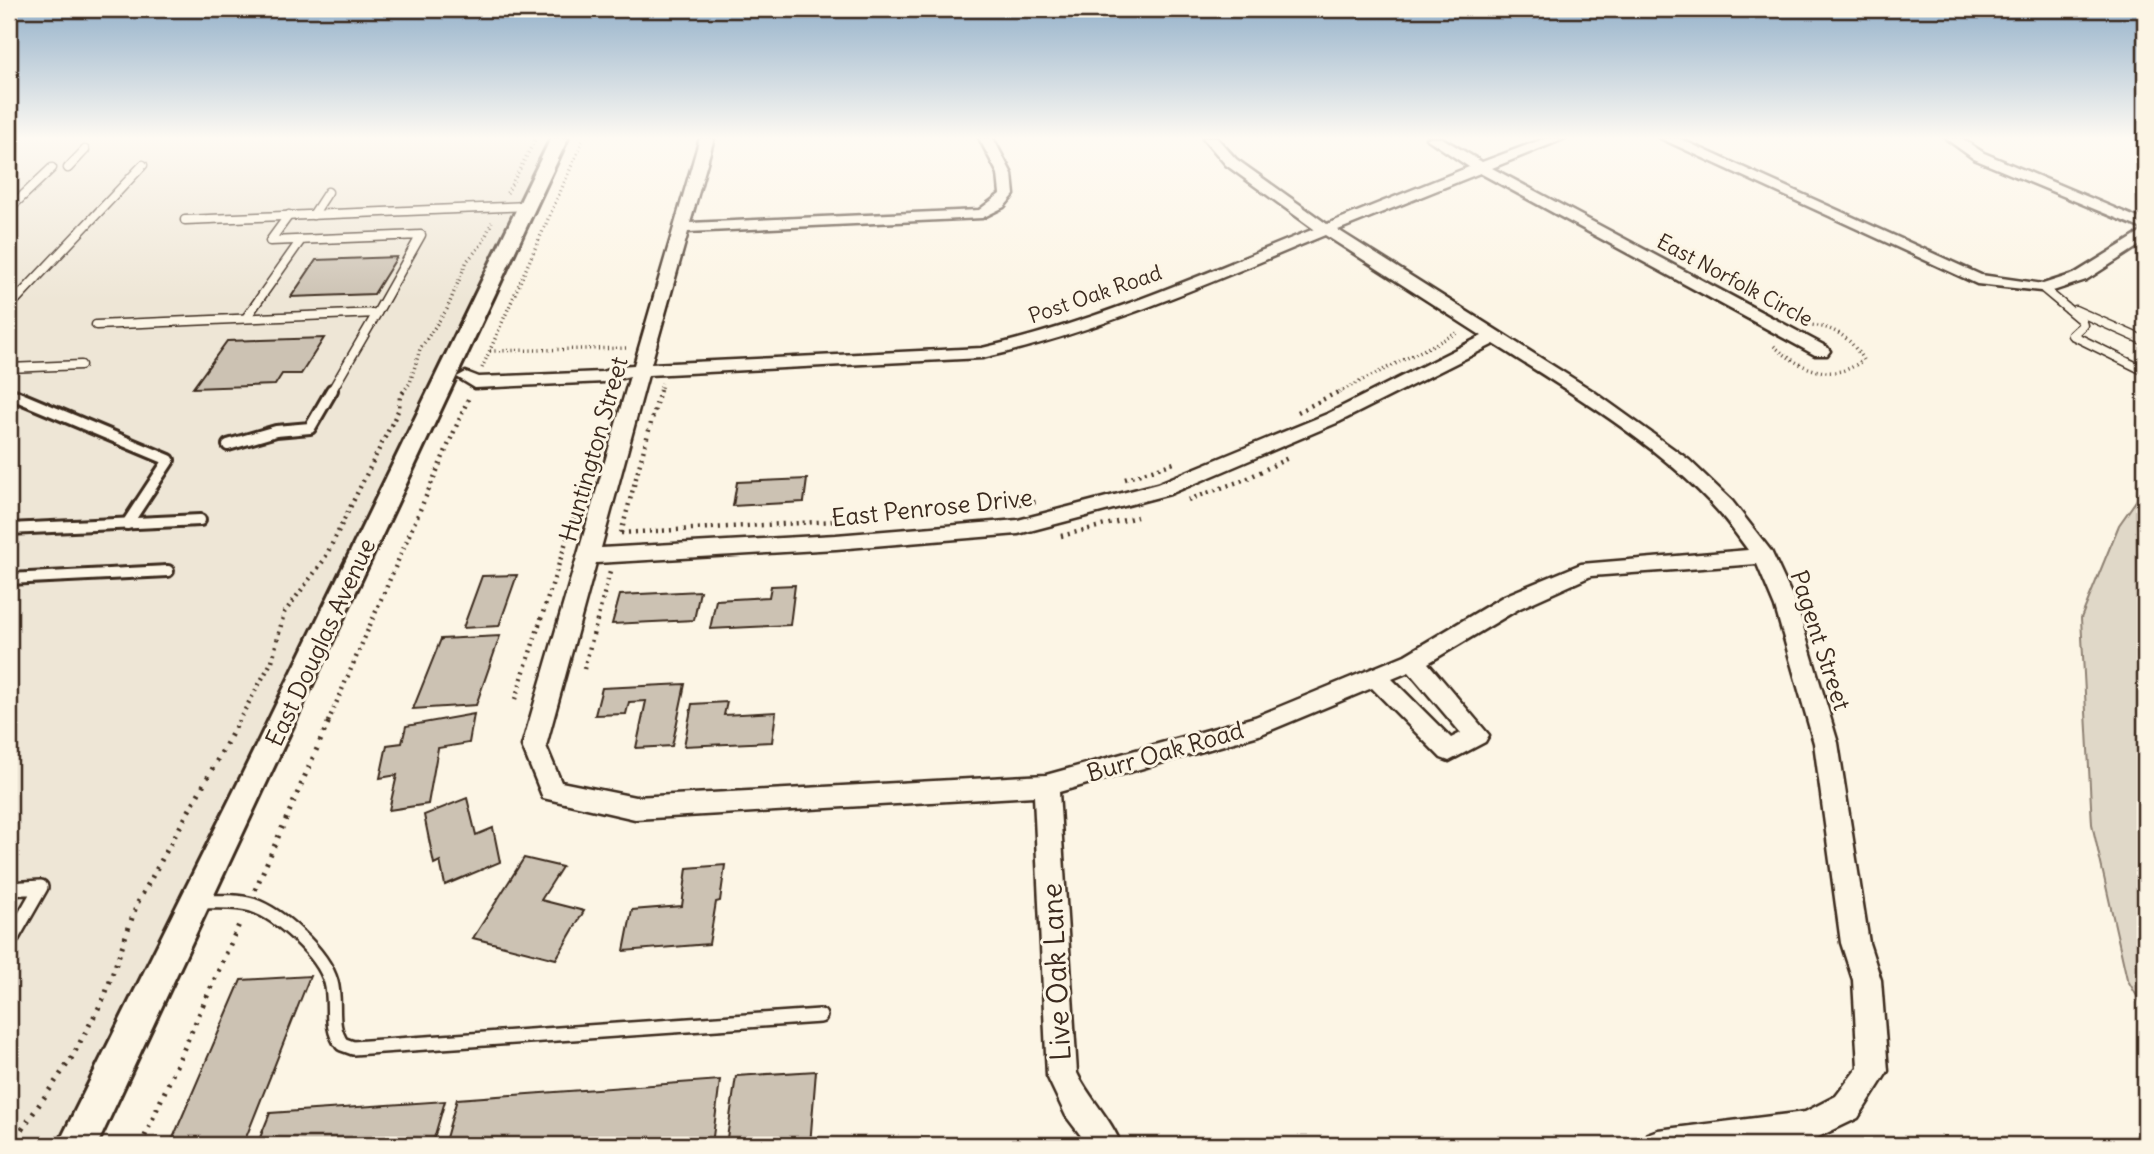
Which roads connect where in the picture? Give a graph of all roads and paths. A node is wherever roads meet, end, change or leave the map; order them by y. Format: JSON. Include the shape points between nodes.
{"nodes":[{"id":1,"x":27,"y":192,"type":"edge"},
{"id":2,"x":118,"y":192,"type":"edge"},
{"id":3,"x":328,"y":192,"type":"dead end"},
{"id":4,"x":508,"y":192,"type":"edge"},
{"id":5,"x":535,"y":192,"type":"edge"},
{"id":6,"x":560,"y":192,"type":"edge"},
{"id":7,"x":692,"y":192,"type":"edge"},
{"id":8,"x":1007,"y":192,"type":"edge"},
{"id":9,"x":1273,"y":192,"type":"edge"},
{"id":10,"x":1421,"y":192,"type":"edge"},
{"id":11,"x":1524,"y":192,"type":"edge"},
{"id":12,"x":1785,"y":192,"type":"edge"},
{"id":13,"x":2064,"y":192,"type":"edge"},
{"id":14,"x":528,"y":206,"type":"junction"},
{"id":15,"x":500,"y":207,"type":"junction"},
{"id":16,"x":9,"y":209,"type":"edge"},
{"id":17,"x":289,"y":215,"type":"junction"},
{"id":18,"x":313,"y":215,"type":"junction"},
{"id":19,"x":185,"y":220,"type":"dead end"},
{"id":20,"x":2145,"y":226,"type":"edge"},
{"id":21,"x":682,"y":228,"type":"junction"},
{"id":22,"x":1326,"y":230,"type":"junction"},
{"id":23,"x":2145,"y":235,"type":"edge"},
{"id":24,"x":301,"y":240,"type":"junction"},
{"id":25,"x":2044,"y":289,"type":"junction"},
{"id":26,"x":2063,"y":304,"type":"junction"},
{"id":27,"x":9,"y":307,"type":"edge"},
{"id":28,"x":377,"y":313,"type":"junction"},
{"id":29,"x":246,"y":318,"type":"junction"},
{"id":30,"x":96,"y":325,"type":"dead end"},
{"id":31,"x":1460,"y":331,"type":"dead end"},
{"id":32,"x":1496,"y":336,"type":"junction"},
{"id":33,"x":2145,"y":341,"type":"edge"},
{"id":34,"x":489,"y":351,"type":"junction"},
{"id":35,"x":1821,"y":351,"type":"dead end"},
{"id":36,"x":81,"y":365,"type":"dead end"},
{"id":37,"x":9,"y":368,"type":"edge"},
{"id":38,"x":2145,"y":370,"type":"edge"},
{"id":39,"x":629,"y":374,"type":"junction"},
{"id":40,"x":664,"y":376,"type":"dead end"},
{"id":41,"x":467,"y":377,"type":"junction"},
{"id":42,"x":662,"y":382,"type":"junction"},
{"id":43,"x":9,"y":393,"type":"edge"},
{"id":44,"x":1297,"y":412,"type":"dead end"},
{"id":45,"x":228,"y":445,"type":"dead end"},
{"id":46,"x":1177,"y":461,"type":"dead end"},
{"id":47,"x":1112,"y":483,"type":"dead end"},
{"id":48,"x":580,"y":499,"type":"dead end"},
{"id":49,"x":1046,"y":500,"type":"dead end"},
{"id":50,"x":979,"y":511,"type":"dead end"},
{"id":51,"x":883,"y":518,"type":"dead end"},
{"id":52,"x":200,"y":520,"type":"dead end"},
{"id":53,"x":127,"y":524,"type":"junction"},
{"id":54,"x":9,"y":528,"type":"edge"},
{"id":55,"x":621,"y":533,"type":"junction"},
{"id":56,"x":615,"y":555,"type":"junction"},
{"id":57,"x":588,"y":556,"type":"junction"},
{"id":58,"x":1764,"y":556,"type":"junction"},
{"id":59,"x":168,"y":571,"type":"dead end"},
{"id":60,"x":9,"y":579,"type":"edge"},
{"id":61,"x":1413,"y":661,"type":"junction"},
{"id":62,"x":584,"y":669,"type":"dead end"},
{"id":63,"x":1376,"y":677,"type":"junction"},
{"id":64,"x":515,"y":699,"type":"dead end"},
{"id":65,"x":545,"y":773,"type":"joint"},
{"id":66,"x":1046,"y":785,"type":"junction"},
{"id":67,"x":9,"y":889,"type":"edge"},
{"id":68,"x":195,"y":902,"type":"junction"},
{"id":69,"x":248,"y":904,"type":"junction"},
{"id":70,"x":9,"y":943,"type":"edge"},
{"id":71,"x":820,"y":1016,"type":"dead end"},
{"id":72,"x":11,"y":1145,"type":"edge"},
{"id":73,"x":77,"y":1145,"type":"edge"},
{"id":74,"x":141,"y":1145,"type":"edge"},
{"id":75,"x":1106,"y":1145,"type":"edge"},
{"id":76,"x":1658,"y":1145,"type":"edge"}],
"edges":[{"from":1,"to":16,"type":"lane"},
{"from":2,"to":27,"type":"lane"},
{"from":3,"to":18,"type":"lane"},
{"from":4,"to":15,"type":"path"},
{"from":5,"to":14,"type":"street","name":"East Douglas Avenue"},
{"from":6,"to":34,"type":"path"},
{"from":7,"to":21,"type":"street","name":"Huntington Street"},
{"from":8,"to":21,"type":"street","via":[[999,204],[982,214]]},
{"from":9,"to":22,"type":"street","name":"Pagent Street"},
{"from":10,"to":22,"type":"street","name":"Post Oak Road"},
{"from":11,"to":35,"type":"street","name":"East Norfolk Circle"},
{"from":12,"to":25,"type":"street","via":[[1977,279]]},
{"from":13,"to":20,"type":"street"},
{"from":14,"to":15,"type":"lane"},
{"from":14,"to":41,"type":"street","name":"East Douglas Avenue"},
{"from":15,"to":18,"type":"lane"},
{"from":15,"to":72,"type":"path","via":[[482,244],[467,261],[447,309],[420,349],[399,409],[324,561],[284,613],[272,661],[137,904],[104,998],[71,1059]]},
{"from":17,"to":18,"type":"lane"},
{"from":17,"to":19,"type":"lane"},
{"from":17,"to":24,"type":"lane","via":[[270,242]]},
{"from":21,"to":39,"type":"street","name":"Huntington Street"},
{"from":22,"to":32,"type":"street","name":"Pagent Street"},
{"from":22,"to":39,"type":"street","name":"Post Oak Road","via":[[1164,295],[982,353]]},
{"from":23,"to":25,"type":"street","via":[[2080,277]]},
{"from":24,"to":28,"type":"lane","via":[[421,235]]},
{"from":24,"to":29,"type":"lane"},
{"from":25,"to":26,"type":"lane"},
{"from":26,"to":33,"type":"lane"},
{"from":26,"to":38,"type":"lane","via":[[2083,325],[2071,333],[2077,340]]},
{"from":28,"to":29,"type":"lane"},
{"from":28,"to":45,"type":"lane","via":[[310,428],[276,431]]},
{"from":29,"to":30,"type":"lane"},
{"from":31,"to":44,"type":"path"},
{"from":32,"to":56,"type":"street","name":"East Penrose Drive","via":[[1333,418],[1163,489],[1018,527]]},
{"from":32,"to":58,"type":"street","name":"Pagent Street","via":[[1682,465],[1725,506]]},
{"from":34,"to":39,"type":"path","via":[[630,348]]},
{"from":34,"to":41,"type":"path"},
{"from":36,"to":37,"type":"lane"},
{"from":39,"to":41,"type":"street","name":"Post Oak Road"},
{"from":39,"to":42,"type":"path"},
{"from":39,"to":57,"type":"street","name":"Huntington Street"},
{"from":40,"to":42,"type":"path"},
{"from":41,"to":68,"type":"street","name":"East Douglas Avenue"},
{"from":41,"to":69,"type":"path"},
{"from":42,"to":55,"type":"path"},
{"from":43,"to":53,"type":"lane","via":[[169,460]]},
{"from":46,"to":47,"type":"path"},
{"from":48,"to":64,"type":"path"},
{"from":49,"to":50,"type":"path"},
{"from":51,"to":55,"type":"path"},
{"from":52,"to":53,"type":"lane"},
{"from":53,"to":54,"type":"lane"},
{"from":55,"to":56,"type":"path"},
{"from":56,"to":57,"type":"street","name":"East Penrose Drive"},
{"from":56,"to":62,"type":"path"},
{"from":57,"to":65,"type":"street","name":"Huntington Street","via":[[534,746]]},
{"from":58,"to":61,"type":"street","name":"Burr Oak Road","via":[[1588,569],[1513,602]]},
{"from":58,"to":76,"type":"street","name":"Pagent Street","via":[[1786,607],[1826,743],[1855,943],[1867,979],[1873,1071],[1847,1107],[1808,1127]]},
{"from":59,"to":60,"type":"lane"},
{"from":61,"to":63,"type":"street","name":"Burr Oak Road"},
{"from":61,"to":63,"type":"street","via":[[1478,735],[1449,751]]},
{"from":63,"to":66,"type":"street","name":"Burr Oak Road","via":[[1259,725]]},
{"from":65,"to":66,"type":"street","name":"Burr Oak Road","via":[[552,791],[635,808]]},
{"from":66,"to":75,"type":"street","name":"Live Oak Lane","via":[[1062,1076]]},
{"from":67,"to":70,"type":"lane","via":[[41,887]]},
{"from":68,"to":69,"type":"lane"},
{"from":68,"to":73,"type":"street","name":"East Douglas Avenue"},
{"from":69,"to":71,"type":"lane","via":[[272,915],[322,962],[331,982],[338,1041],[353,1048]]},
{"from":69,"to":74,"type":"path"}]}
